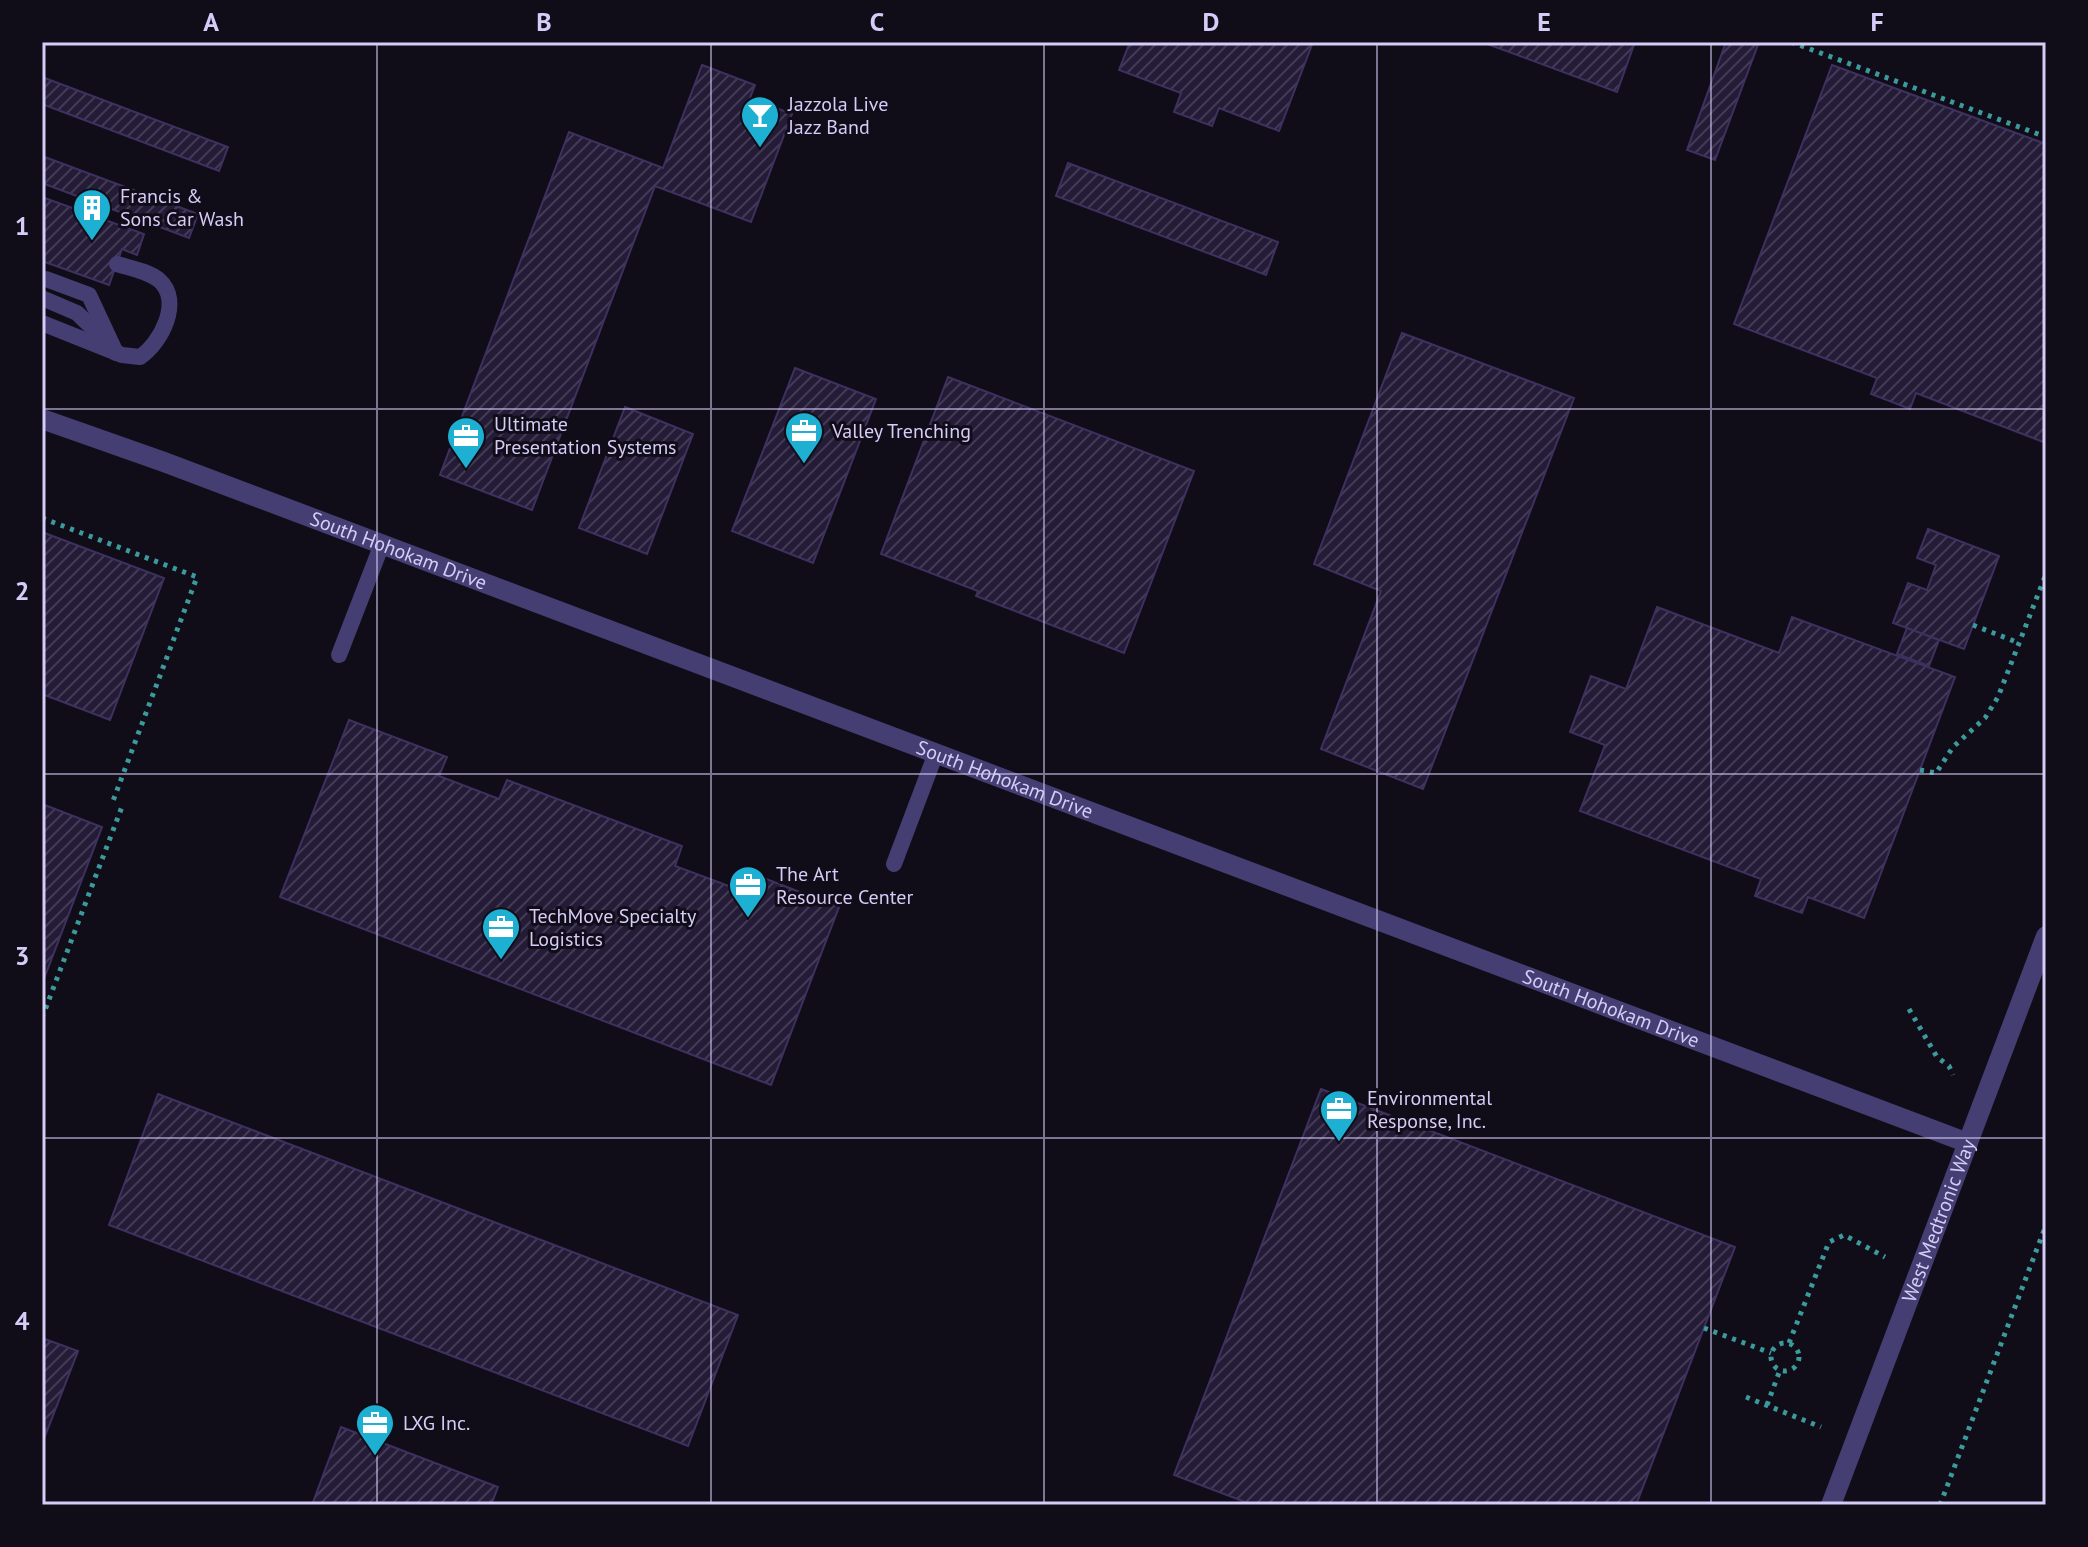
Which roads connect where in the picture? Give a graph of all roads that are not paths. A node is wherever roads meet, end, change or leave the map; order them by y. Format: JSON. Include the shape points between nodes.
{"nodes":[{"id":1,"x":117,"y":264,"type":"dead end"},
{"id":2,"x":46,"y":279,"type":"dead end"},
{"id":3,"x":42,"y":298,"type":"edge"},
{"id":4,"x":42,"y":323,"type":"edge"},
{"id":5,"x":116,"y":353,"type":"junction"},
{"id":6,"x":42,"y":419,"type":"edge"},
{"id":7,"x":382,"y":544,"type":"junction"},
{"id":8,"x":339,"y":655,"type":"dead end"},
{"id":9,"x":936,"y":753,"type":"junction"},
{"id":10,"x":894,"y":864,"type":"dead end"},
{"id":11,"x":2046,"y":936,"type":"edge"},
{"id":12,"x":1968,"y":1143,"type":"junction"},
{"id":13,"x":1831,"y":1505,"type":"edge"}],
"edges":[{"from":1,"to":5,"type":"lane","via":[[160,281],[170,300],[163,328],[147,352],[132,358]]},
{"from":2,"to":5,"type":"lane","via":[[89,295]]},
{"from":3,"to":5,"type":"lane","via":[[77,313]]},
{"from":4,"to":5,"type":"lane"},
{"from":6,"to":7,"type":"street","name":"South Hohokam Drive"},
{"from":7,"to":8,"type":"lane"},
{"from":7,"to":9,"type":"street","name":"South Hohokam Drive"},
{"from":9,"to":10,"type":"lane"},
{"from":9,"to":12,"type":"street","name":"South Hohokam Drive"},
{"from":11,"to":12,"type":"street","name":"West Medtronic Way"},
{"from":12,"to":13,"type":"street","name":"West Medtronic Way"}]}
